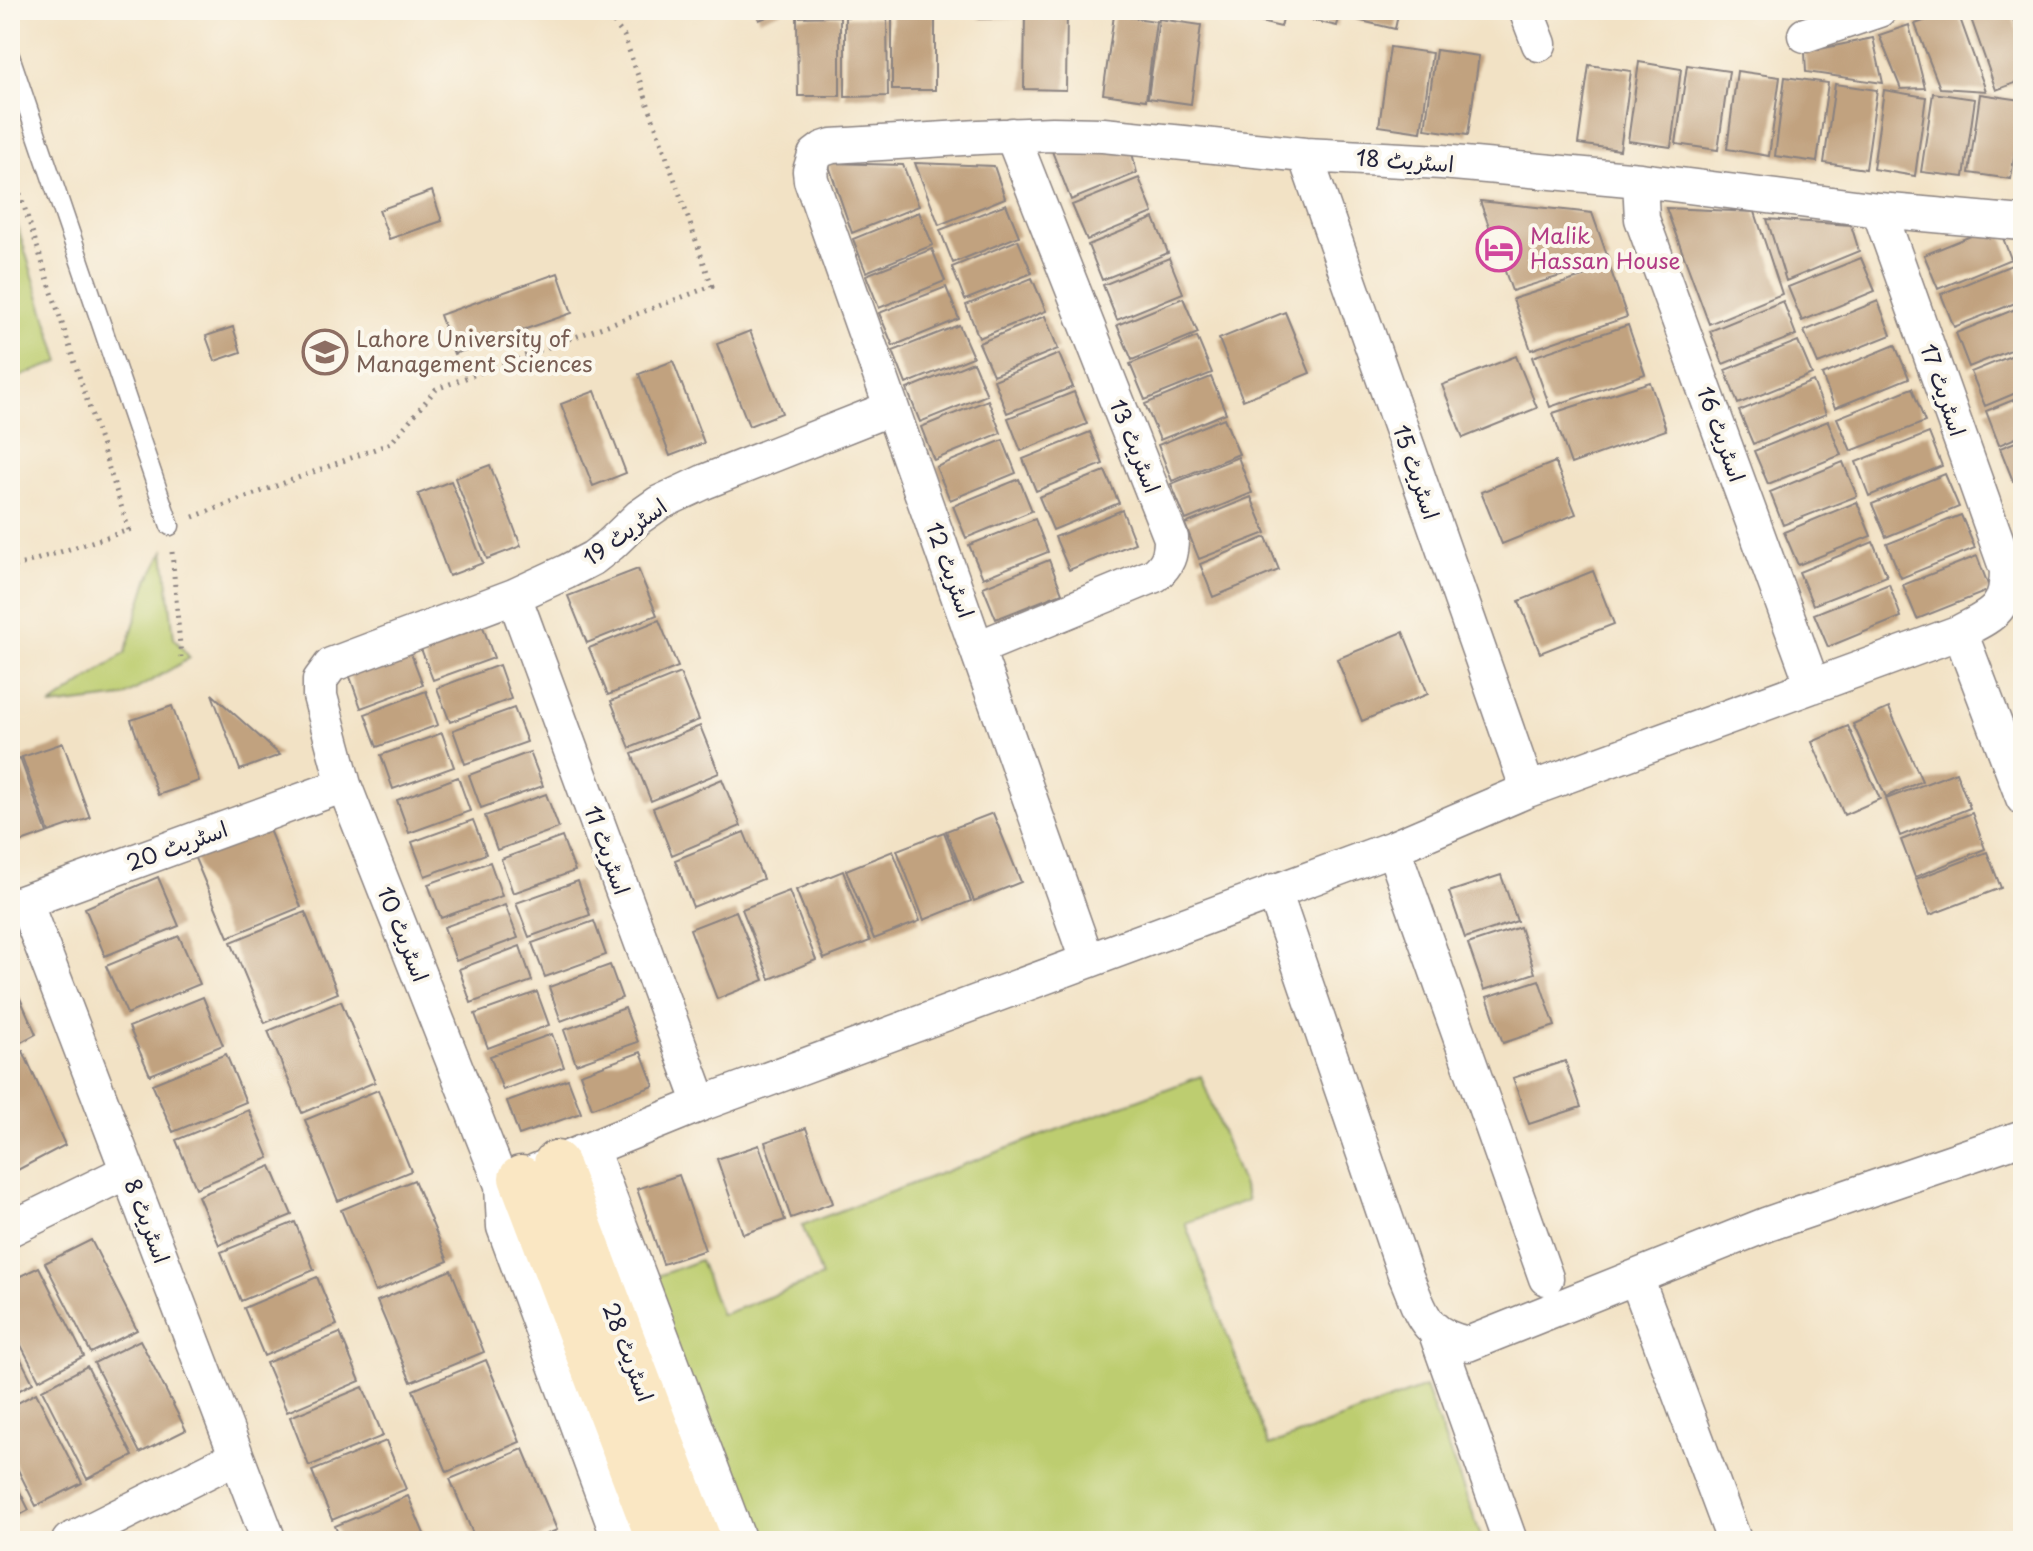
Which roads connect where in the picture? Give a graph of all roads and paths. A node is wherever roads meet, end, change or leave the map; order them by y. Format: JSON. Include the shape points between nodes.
{"nodes":[{"id":1,"x":604,"y":10,"type":"edge"},
{"id":2,"x":1526,"y":10,"type":"edge"},
{"id":3,"x":1879,"y":10,"type":"edge"},
{"id":4,"x":1805,"y":35,"type":"dead end"},
{"id":5,"x":1539,"y":44,"type":"dead end"},
{"id":6,"x":10,"y":56,"type":"edge"},
{"id":7,"x":16,"y":108,"type":"edge"},
{"id":8,"x":1012,"y":135,"type":"junction"},
{"id":9,"x":1305,"y":155,"type":"junction"},
{"id":10,"x":10,"y":163,"type":"edge"},
{"id":11,"x":811,"y":180,"type":"joint"},
{"id":12,"x":1640,"y":180,"type":"junction"},
{"id":13,"x":1879,"y":210,"type":"junction"},
{"id":14,"x":2023,"y":223,"type":"edge"},
{"id":15,"x":891,"y":408,"type":"junction"},
{"id":16,"x":170,"y":526,"type":"junction"},
{"id":17,"x":10,"y":568,"type":"edge"},
{"id":18,"x":514,"y":596,"type":"junction"},
{"id":19,"x":1960,"y":632,"type":"junction"},
{"id":20,"x":978,"y":648,"type":"junction"},
{"id":21,"x":181,"y":657,"type":"dead end"},
{"id":22,"x":320,"y":680,"type":"joint"},
{"id":23,"x":1813,"y":686,"type":"junction"},
{"id":24,"x":344,"y":785,"type":"junction"},
{"id":25,"x":1528,"y":790,"type":"junction"},
{"id":26,"x":2023,"y":798,"type":"edge"},
{"id":27,"x":1393,"y":848,"type":"junction"},
{"id":28,"x":1274,"y":891,"type":"junction"},
{"id":29,"x":18,"y":904,"type":"edge"},
{"id":30,"x":1087,"y":960,"type":"junction"},
{"id":31,"x":701,"y":1104,"type":"junction"},
{"id":32,"x":2023,"y":1137,"type":"edge"},
{"id":33,"x":543,"y":1169,"type":"junction"},
{"id":34,"x":128,"y":1171,"type":"junction"},
{"id":35,"x":10,"y":1229,"type":"edge"},
{"id":36,"x":1636,"y":1277,"type":"junction"},
{"id":37,"x":1546,"y":1278,"type":"dead end"},
{"id":38,"x":1436,"y":1333,"type":"junction"},
{"id":39,"x":236,"y":1457,"type":"junction"},
{"id":40,"x":1734,"y":1540,"type":"edge"},
{"id":41,"x":69,"y":1541,"type":"edge"},
{"id":42,"x":269,"y":1541,"type":"edge"},
{"id":43,"x":620,"y":1541,"type":"edge"},
{"id":44,"x":659,"y":1541,"type":"edge"},
{"id":45,"x":699,"y":1541,"type":"edge"},
{"id":46,"x":739,"y":1541,"type":"edge"},
{"id":47,"x":1510,"y":1541,"type":"edge"}],
"edges":[{"from":1,"to":16,"type":"path","via":[[624,36],[712,286],[436,389],[391,443]]},
{"from":2,"to":5,"type":"street"},
{"from":3,"to":4,"type":"street"},
{"from":6,"to":7,"type":"lane"},
{"from":7,"to":16,"type":"lane"},
{"from":8,"to":9,"type":"street","name":"اسٹریٹ 18","via":[[1103,135]]},
{"from":8,"to":11,"type":"street","name":"اسٹریٹ 18","via":[[832,146],[815,155]]},
{"from":8,"to":20,"type":"street","name":"اسٹریٹ 13","via":[[1171,549],[1155,575]]},
{"from":9,"to":12,"type":"street","name":"اسٹریٹ 18"},
{"from":9,"to":25,"type":"street","name":"اسٹریٹ 15"},
{"from":10,"to":17,"type":"path","via":[[129,530]]},
{"from":11,"to":15,"type":"street","name":"اسٹریٹ 12"},
{"from":12,"to":13,"type":"street","name":"اسٹریٹ 18"},
{"from":12,"to":23,"type":"street","name":"اسٹریٹ 16","via":[[1642,219]]},
{"from":13,"to":14,"type":"street","name":"اسٹریٹ 18"},
{"from":13,"to":19,"type":"street","name":"اسٹریٹ 17","via":[[2007,570],[2002,603]]},
{"from":15,"to":18,"type":"street","name":"اسٹریٹ 19","via":[[659,503],[593,558]]},
{"from":15,"to":20,"type":"street","name":"اسٹریٹ 12"},
{"from":16,"to":21,"type":"path"},
{"from":18,"to":22,"type":"street","name":"اسٹریٹ 19","via":[[331,665]]},
{"from":18,"to":31,"type":"street","name":"اسٹریٹ 11"},
{"from":19,"to":23,"type":"street"},
{"from":19,"to":26,"type":"street"},
{"from":20,"to":30,"type":"street","name":"اسٹریٹ 12"},
{"from":22,"to":24,"type":"street","name":"اسٹریٹ 10"},
{"from":23,"to":25,"type":"street"},
{"from":24,"to":29,"type":"street","name":"اسٹریٹ 20"},
{"from":24,"to":33,"type":"street","name":"اسٹریٹ 10"},
{"from":25,"to":27,"type":"street"},
{"from":27,"to":28,"type":"street"},
{"from":27,"to":37,"type":"street"},
{"from":28,"to":30,"type":"street"},
{"from":28,"to":38,"type":"street","via":[[1405,1274],[1426,1323]]},
{"from":29,"to":34,"type":"street","name":"اسٹریٹ 8"},
{"from":30,"to":31,"type":"street"},
{"from":31,"to":33,"type":"street"},
{"from":32,"to":36,"type":"street","via":[[1768,1224]]},
{"from":33,"to":43,"type":"street","via":[[504,1227]]},
{"from":33,"to":44,"type":"street","name":"اسٹریٹ 10"},
{"from":33,"to":45,"type":"street","name":"اسٹریٹ 28"},
{"from":33,"to":46,"type":"street"},
{"from":34,"to":35,"type":"street"},
{"from":34,"to":39,"type":"street","name":"اسٹریٹ 8"},
{"from":36,"to":38,"type":"street","via":[[1468,1344]]},
{"from":36,"to":40,"type":"street"},
{"from":38,"to":47,"type":"street"},
{"from":39,"to":41,"type":"street"},
{"from":39,"to":42,"type":"street","name":"اسٹریٹ 8"}]}
